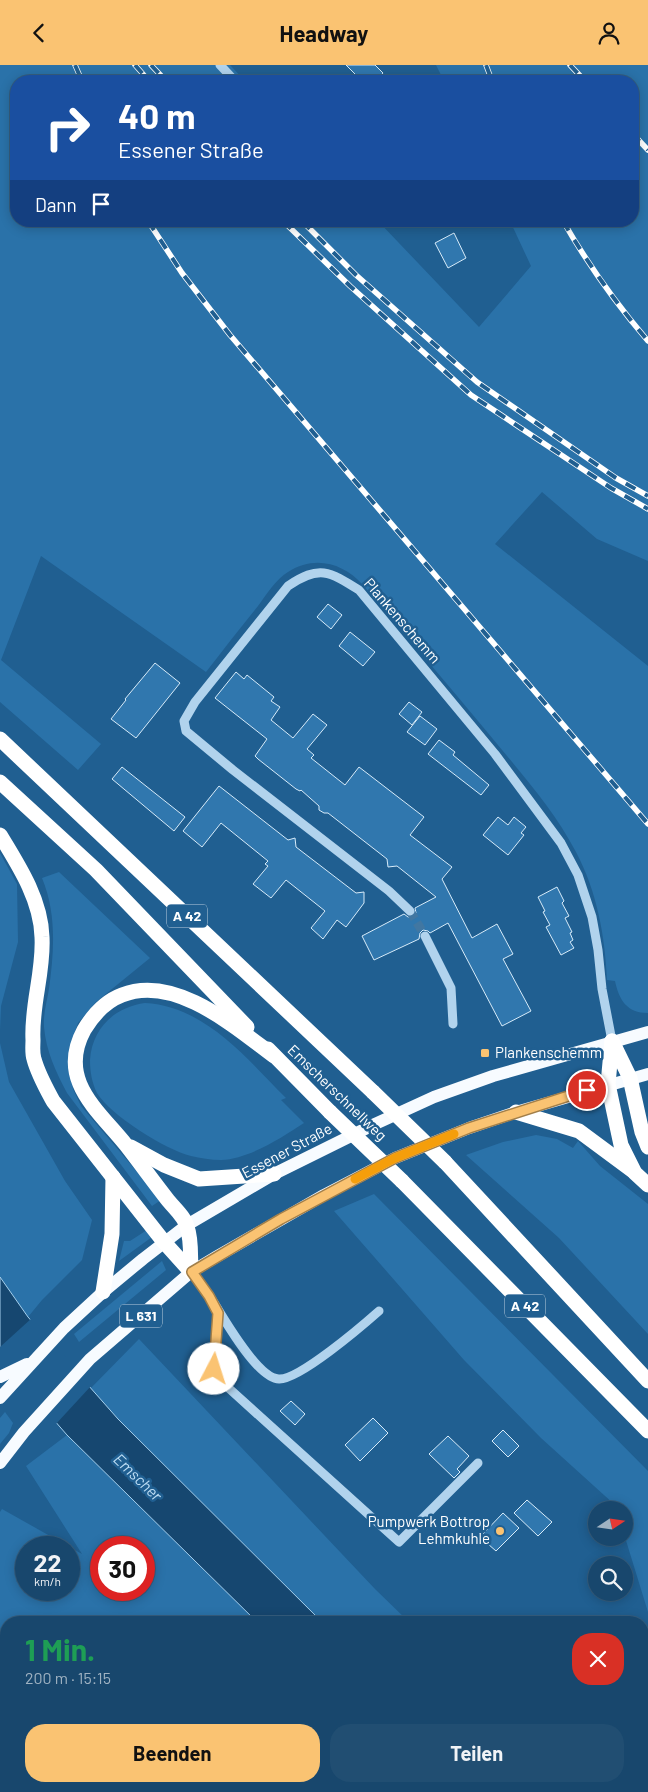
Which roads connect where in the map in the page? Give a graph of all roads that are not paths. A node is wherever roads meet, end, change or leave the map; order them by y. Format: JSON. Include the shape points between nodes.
{"nodes":[{"id":1,"x":220,"y":65,"type":"edge"},
{"id":2,"x":229,"y":75,"type":"edge"},
{"id":3,"x":0,"y":739,"type":"edge"},
{"id":4,"x":0,"y":782,"type":"edge"},
{"id":5,"x":0,"y":835,"type":"edge"},
{"id":6,"x":410,"y":911,"type":"tunnel mouth"},
{"id":7,"x":425,"y":936,"type":"tunnel mouth"},
{"id":8,"x":453,"y":1024,"type":"dead end"},
{"id":9,"x":648,"y":1033,"type":"edge"},
{"id":10,"x":612,"y":1041,"type":"junction"},
{"id":11,"x":274,"y":1056,"type":"junction"},
{"id":12,"x":648,"y":1073,"type":"edge"},
{"id":13,"x":630,"y":1078,"type":"junction"},
{"id":14,"x":608,"y":1084,"type":"junction"},
{"id":15,"x":516,"y":1112,"type":"junction"},
{"id":16,"x":125,"y":1144,"type":"junction"},
{"id":17,"x":648,"y":1147,"type":"edge"},
{"id":18,"x":635,"y":1173,"type":"junction"},
{"id":19,"x":274,"y":1174,"type":"junction"},
{"id":20,"x":113,"y":1177,"type":"junction"},
{"id":21,"x":648,"y":1185,"type":"edge"},
{"id":22,"x":187,"y":1225,"type":"junction"},
{"id":23,"x":164,"y":1242,"type":"junction"},
{"id":24,"x":192,"y":1272,"type":"junction"},
{"id":25,"x":103,"y":1292,"type":"junction"},
{"id":26,"x":379,"y":1311,"type":"dead end"},
{"id":27,"x":218,"y":1313,"type":"junction"},
{"id":28,"x":31,"y":1362,"type":"junction"},
{"id":29,"x":0,"y":1377,"type":"edge"},
{"id":30,"x":648,"y":1381,"type":"edge"},
{"id":31,"x":0,"y":1398,"type":"edge"},
{"id":32,"x":648,"y":1431,"type":"edge"},
{"id":33,"x":0,"y":1463,"type":"edge"},
{"id":34,"x":478,"y":1463,"type":"dead end"}],
"edges":[{"from":1,"to":2,"type":"street"},
{"from":3,"to":30,"type":"highway","number":"A 42","bridge":true,"via":[[444,1162]]},
{"from":4,"to":11,"type":"highway","name":"Emscherschnellweg","number":"A 42","via":[[96,870]]},
{"from":5,"to":20,"type":"highway","via":[[28,883],[38,909],[42,937],[33,1009],[34,1058],[53,1101]]},
{"from":6,"to":10,"type":"street","name":"Plankenschemm","via":[[390,891],[186,731],[184,721],[195,702],[288,587],[304,576],[323,572],[337,576],[359,590],[495,755],[560,843],[578,875],[592,917]]},
{"from":7,"to":8,"type":"street","via":[[451,988]]},
{"from":9,"to":10,"type":"main road","name":"Essener Straße","number":"L 631"},
{"from":10,"to":13,"type":"highway"},
{"from":10,"to":14,"type":"highway"},
{"from":10,"to":19,"type":"main road","name":"Essener Straße","number":"L 631","via":[[492,1076],[434,1097]]},
{"from":11,"to":16,"type":"highway","via":[[228,1022],[191,1001],[159,991],[128,992],[115,998],[96,1013],[81,1036],[76,1069],[86,1098]]},
{"from":11,"to":32,"type":"highway","name":"Emscherschnellweg","number":"A 42","bridge":true},
{"from":12,"to":13,"type":"main road","number":"L 631"},
{"from":13,"to":14,"type":"main road","number":"L 631"},
{"from":13,"to":17,"type":"highway"},
{"from":14,"to":15,"type":"main road","number":"L 631"},
{"from":14,"to":18,"type":"highway","via":[[622,1145]]},
{"from":15,"to":18,"type":"highway","via":[[579,1131]]},
{"from":15,"to":24,"type":"main road","number":"L 631","via":[[395,1158],[281,1219]]},
{"from":16,"to":19,"type":"highway","via":[[198,1179]]},
{"from":16,"to":22,"type":"highway"},
{"from":18,"to":21,"type":"highway"},
{"from":19,"to":22,"type":"main road","name":"Essener Straße","number":"L 631"},
{"from":20,"to":23,"type":"highway"},
{"from":20,"to":25,"type":"highway","via":[[112,1235]]},
{"from":22,"to":23,"type":"main road","name":"Essener Straße","number":"L 631"},
{"from":22,"to":24,"type":"highway"},
{"from":23,"to":24,"type":"highway"},
{"from":23,"to":25,"type":"main road","name":"Essener Straße","number":"L 631"},
{"from":24,"to":27,"type":"street"},
{"from":24,"to":33,"type":"main road","number":"L 631","via":[[90,1359]]},
{"from":25,"to":28,"type":"main road","name":"Essener Straße","number":"L 631"},
{"from":26,"to":27,"type":"street","via":[[346,1339],[291,1377],[278,1380],[266,1373],[240,1345]]},
{"from":27,"to":34,"type":"street","via":[[214,1369],[223,1383],[399,1542]]},
{"from":28,"to":29,"type":"main road"},
{"from":28,"to":31,"type":"main road","name":"Essener Straße","number":"L 631"}]}
